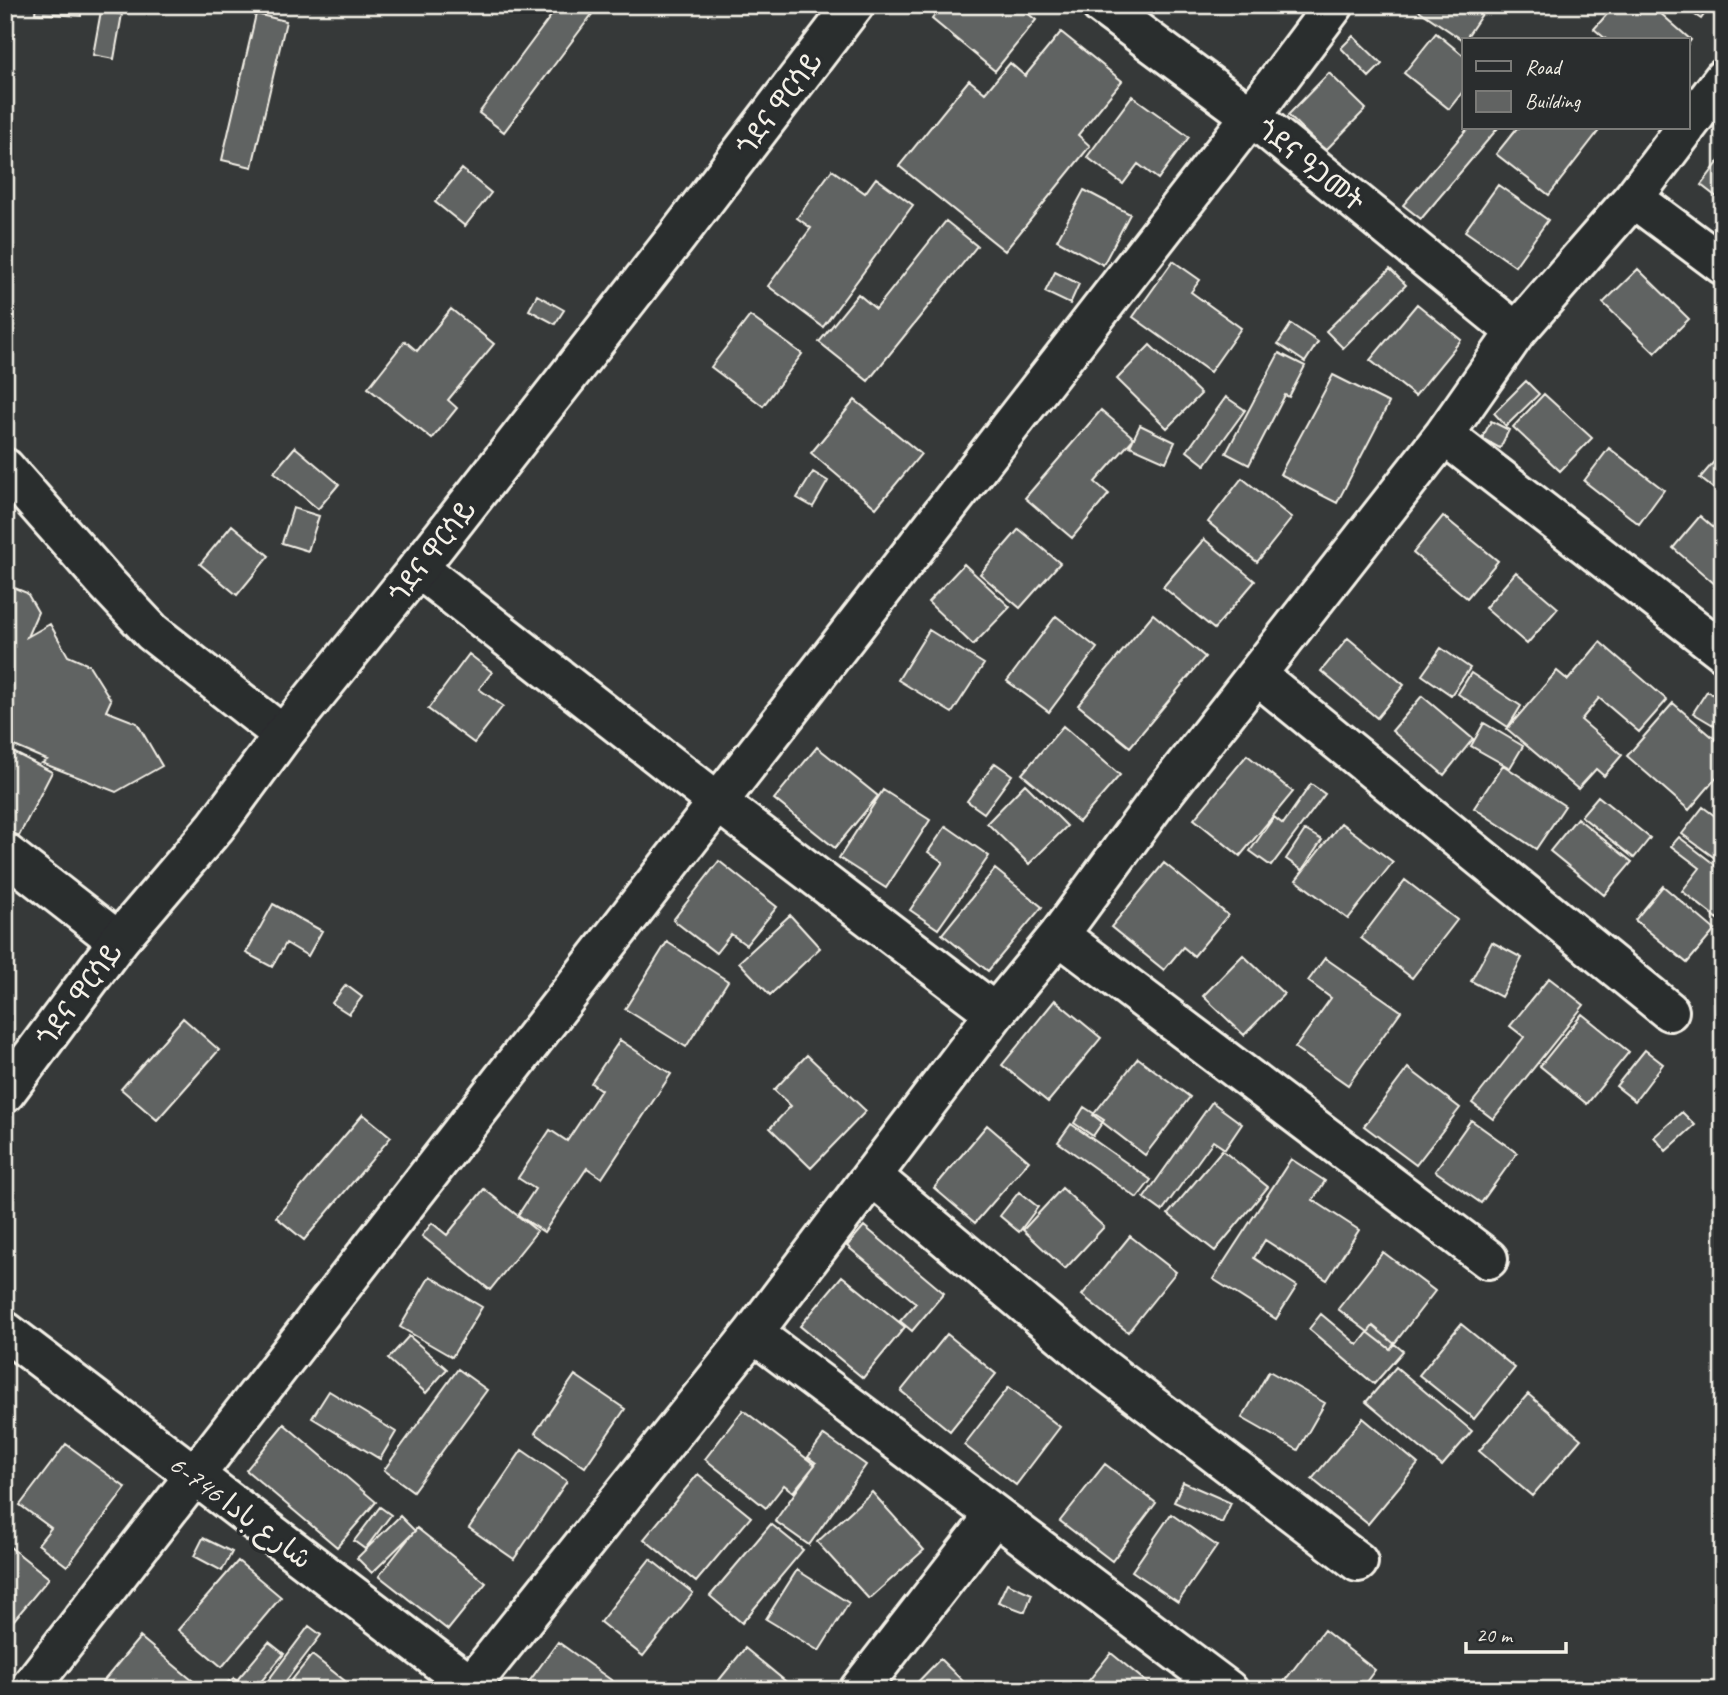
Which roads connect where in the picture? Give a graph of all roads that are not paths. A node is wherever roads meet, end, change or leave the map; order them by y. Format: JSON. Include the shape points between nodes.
{"nodes":[{"id":1,"x":854,"y":5,"type":"edge"},
{"id":2,"x":1101,"y":5,"type":"edge"},
{"id":3,"x":1334,"y":5,"type":"edge"},
{"id":4,"x":1723,"y":79,"type":"edge"},
{"id":5,"x":1251,"y":116,"type":"junction"},
{"id":6,"x":1690,"y":122,"type":"edge"},
{"id":7,"x":1684,"y":130,"type":"edge"},
{"id":8,"x":1633,"y":198,"type":"junction"},
{"id":9,"x":1723,"y":265,"type":"edge"},
{"id":10,"x":1516,"y":332,"type":"junction"},
{"id":11,"x":1444,"y":435,"type":"junction"},
{"id":12,"x":5,"y":468,"type":"edge"},
{"id":13,"x":418,"y":568,"type":"junction"},
{"id":14,"x":1723,"y":651,"type":"edge"},
{"id":15,"x":1257,"y":675,"type":"junction"},
{"id":16,"x":283,"y":735,"type":"junction"},
{"id":17,"x":719,"y":803,"type":"junction"},
{"id":18,"x":5,"y":853,"type":"edge"},
{"id":19,"x":1059,"y":935,"type":"junction"},
{"id":20,"x":118,"y":941,"type":"junction"},
{"id":21,"x":1669,"y":1011,"type":"dead end"},
{"id":22,"x":995,"y":1013,"type":"junction"},
{"id":23,"x":5,"y":1093,"type":"edge"},
{"id":24,"x":872,"y":1176,"type":"junction"},
{"id":25,"x":1488,"y":1259,"type":"dead end"},
{"id":26,"x":5,"y":1331,"type":"edge"},
{"id":27,"x":753,"y":1333,"type":"junction"},
{"id":28,"x":194,"y":1475,"type":"junction"},
{"id":29,"x":995,"y":1515,"type":"junction"},
{"id":30,"x":1358,"y":1562,"type":"dead end"},
{"id":31,"x":472,"y":1688,"type":"edge"},
{"id":32,"x":28,"y":1690,"type":"edge"},
{"id":33,"x":859,"y":1690,"type":"edge"},
{"id":34,"x":1228,"y":1690,"type":"edge"}],
"edges":[{"from":1,"to":13,"type":"street","name":"ጎደና ዋርሳይ"},
{"from":2,"to":5,"type":"street","name":"ጎደና ዓጋመት"},
{"from":3,"to":5,"type":"street"},
{"from":4,"to":6,"type":"street"},
{"from":5,"to":10,"type":"street","name":"ጎደና ዓጋመት"},
{"from":5,"to":17,"type":"street"},
{"from":7,"to":8,"type":"street"},
{"from":8,"to":9,"type":"street"},
{"from":8,"to":10,"type":"street"},
{"from":10,"to":11,"type":"street"},
{"from":11,"to":14,"type":"street"},
{"from":11,"to":15,"type":"street"},
{"from":12,"to":16,"type":"street","via":[[152,632]]},
{"from":13,"to":16,"type":"street","name":"ጎደና ዋርሳይ"},
{"from":13,"to":17,"type":"street"},
{"from":15,"to":19,"type":"street"},
{"from":15,"to":21,"type":"street"},
{"from":16,"to":20,"type":"street","name":"ጎደና ዋርሳይ","via":[[216,826]]},
{"from":17,"to":22,"type":"street"},
{"from":17,"to":28,"type":"street"},
{"from":18,"to":20,"type":"street"},
{"from":19,"to":22,"type":"street"},
{"from":19,"to":25,"type":"street"},
{"from":20,"to":23,"type":"street","name":"ጎደና ዋርሳይ"},
{"from":22,"to":24,"type":"street"},
{"from":24,"to":27,"type":"street"},
{"from":24,"to":30,"type":"street","via":[[1093,1361]]},
{"from":26,"to":28,"type":"street","name":"شارع بادا 746-6"},
{"from":27,"to":29,"type":"street"},
{"from":27,"to":31,"type":"street"},
{"from":28,"to":31,"type":"street","name":"شارع بادا 746-6"},
{"from":28,"to":32,"type":"street"},
{"from":29,"to":33,"type":"street"},
{"from":29,"to":34,"type":"street"}]}
